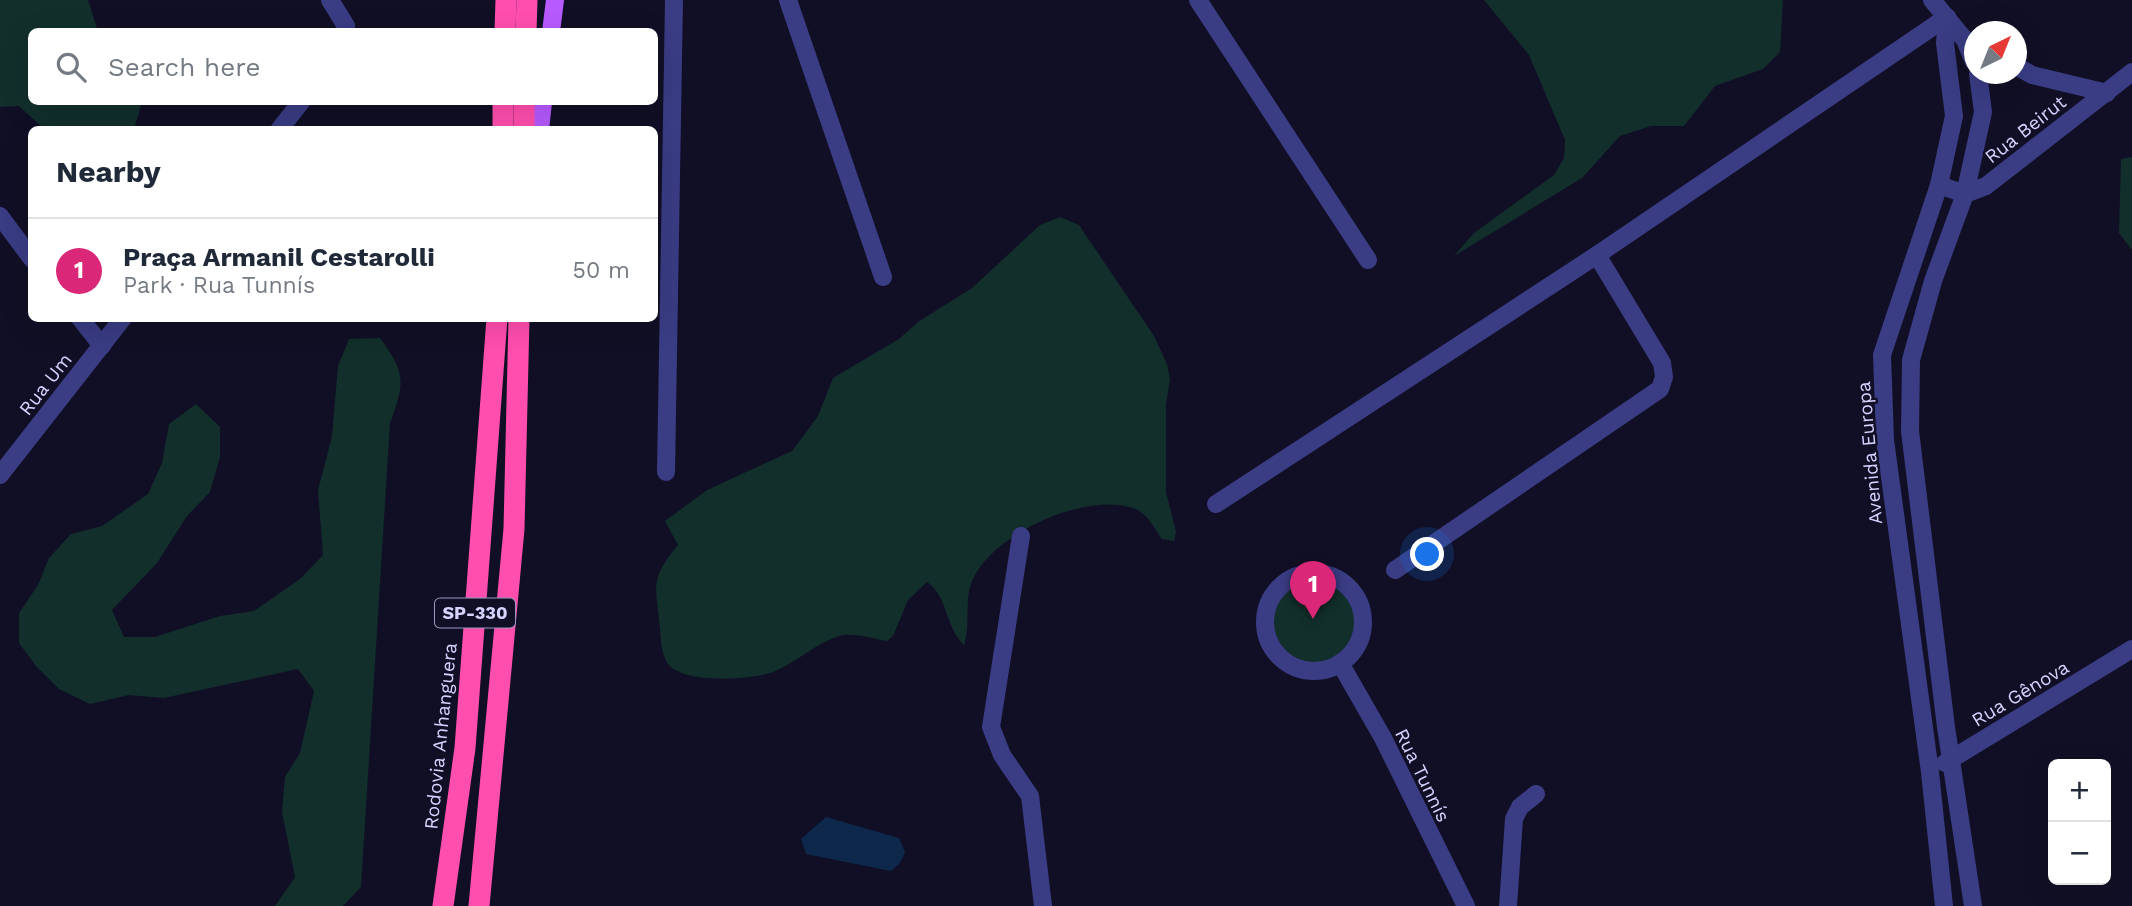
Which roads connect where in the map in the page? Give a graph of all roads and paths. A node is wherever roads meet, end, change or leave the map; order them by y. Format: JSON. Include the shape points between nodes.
{"nodes":[{"id":1,"x":330,"y":0,"type":"edge"},
{"id":2,"x":506,"y":0,"type":"edge"},
{"id":3,"x":527,"y":0,"type":"edge"},
{"id":4,"x":555,"y":0,"type":"edge"},
{"id":5,"x":674,"y":0,"type":"edge"},
{"id":6,"x":788,"y":0,"type":"edge"},
{"id":7,"x":1198,"y":0,"type":"edge"},
{"id":8,"x":1933,"y":0,"type":"edge"},
{"id":9,"x":1947,"y":17,"type":"junction"},
{"id":10,"x":1964,"y":24,"type":"edge"},
{"id":11,"x":344,"y":28,"type":"edge"},
{"id":12,"x":505,"y":28,"type":"edge"},
{"id":13,"x":526,"y":28,"type":"edge"},
{"id":14,"x":552,"y":28,"type":"edge"},
{"id":15,"x":1964,"y":39,"type":"edge"},
{"id":16,"x":2027,"y":72,"type":"edge"},
{"id":17,"x":2132,"y":72,"type":"edge"},
{"id":18,"x":1979,"y":84,"type":"edge"},
{"id":19,"x":2107,"y":93,"type":"junction"},
{"id":20,"x":299,"y":105,"type":"edge"},
{"id":21,"x":503,"y":105,"type":"edge"},
{"id":22,"x":524,"y":105,"type":"edge"},
{"id":23,"x":543,"y":105,"type":"edge"},
{"id":24,"x":282,"y":126,"type":"edge"},
{"id":25,"x":503,"y":126,"type":"edge"},
{"id":26,"x":524,"y":126,"type":"edge"},
{"id":27,"x":540,"y":126,"type":"edge"},
{"id":28,"x":1939,"y":185,"type":"junction"},
{"id":29,"x":1965,"y":194,"type":"junction"},
{"id":30,"x":0,"y":216,"type":"edge"},
{"id":31,"x":28,"y":253,"type":"edge"},
{"id":32,"x":1597,"y":255,"type":"junction"},
{"id":33,"x":1368,"y":260,"type":"dead end"},
{"id":34,"x":883,"y":276,"type":"dead end"},
{"id":35,"x":83,"y":322,"type":"edge"},
{"id":36,"x":121,"y":322,"type":"edge"},
{"id":37,"x":497,"y":322,"type":"edge"},
{"id":38,"x":519,"y":322,"type":"edge"},
{"id":39,"x":102,"y":346,"type":"junction"},
{"id":40,"x":666,"y":472,"type":"dead end"},
{"id":41,"x":0,"y":475,"type":"edge"},
{"id":42,"x":1216,"y":504,"type":"dead end"},
{"id":43,"x":1021,"y":536,"type":"dead end"},
{"id":44,"x":1395,"y":570,"type":"dead end"},
{"id":45,"x":2132,"y":649,"type":"edge"},
{"id":46,"x":1340,"y":663,"type":"junction"},
{"id":47,"x":1952,"y":758,"type":"junction"},
{"id":48,"x":1930,"y":772,"type":"junction"},
{"id":49,"x":1536,"y":794,"type":"dead end"},
{"id":50,"x":443,"y":906,"type":"edge"},
{"id":51,"x":479,"y":906,"type":"edge"},
{"id":52,"x":1042,"y":906,"type":"edge"},
{"id":53,"x":1465,"y":906,"type":"edge"},
{"id":54,"x":1508,"y":906,"type":"edge"},
{"id":55,"x":1944,"y":906,"type":"edge"},
{"id":56,"x":1973,"y":906,"type":"edge"}],
"edges":[{"from":1,"to":11,"type":"street"},
{"from":2,"to":12,"type":"highway"},
{"from":3,"to":13,"type":"highway"},
{"from":4,"to":14,"type":"main road"},
{"from":5,"to":40,"type":"street"},
{"from":6,"to":34,"type":"street"},
{"from":7,"to":33,"type":"street"},
{"from":8,"to":9,"type":"street"},
{"from":9,"to":10,"type":"street"},
{"from":9,"to":15,"type":"street"},
{"from":9,"to":28,"type":"street","name":"Avenida Europa","via":[[1944,43],[1954,116]]},
{"from":9,"to":32,"type":"street"},
{"from":16,"to":19,"type":"street","name":"Rua Beirut"},
{"from":17,"to":19,"type":"street","name":"Rua Beirut"},
{"from":18,"to":29,"type":"street","via":[[1983,112]]},
{"from":19,"to":29,"type":"street","name":"Rua Beirut","via":[[1986,186]]},
{"from":20,"to":24,"type":"street"},
{"from":21,"to":25,"type":"highway"},
{"from":22,"to":26,"type":"highway"},
{"from":23,"to":27,"type":"main road"},
{"from":28,"to":29,"type":"street"},
{"from":28,"to":48,"type":"street","name":"Avenida Europa","via":[[1882,355],[1885,440]]},
{"from":29,"to":47,"type":"street","via":[[1933,281],[1911,360],[1910,431]]},
{"from":30,"to":31,"type":"street"},
{"from":32,"to":42,"type":"street"},
{"from":32,"to":44,"type":"street","via":[[1662,363],[1660,389]]},
{"from":35,"to":39,"type":"street"},
{"from":36,"to":39,"type":"street","name":"Rua Um"},
{"from":37,"to":50,"type":"highway","name":"Rodovia Anhanguera","number":"SP-330","via":[[466,748]]},
{"from":38,"to":51,"type":"highway","number":"SP-330","via":[[514,529]]},
{"from":39,"to":41,"type":"street","name":"Rua Um"},
{"from":43,"to":52,"type":"street","via":[[991,727],[1002,755],[1030,796]]},
{"from":45,"to":47,"type":"street","name":"Rua Gênova"},
{"from":46,"to":46,"type":"street","via":[[1360,638],[1361,606],[1341,580],[1310,572],[1294,576],[1270,597],[1265,613],[1270,645],[1293,667],[1325,670]]},
{"from":46,"to":53,"type":"street","name":"Rua Tunnís","via":[[1383,738]]},
{"from":47,"to":48,"type":"street","name":"Rua Gênova"},
{"from":47,"to":56,"type":"street"},
{"from":48,"to":55,"type":"street","name":"Avenida Europa"},
{"from":49,"to":54,"type":"street","via":[[1514,819]]}]}
